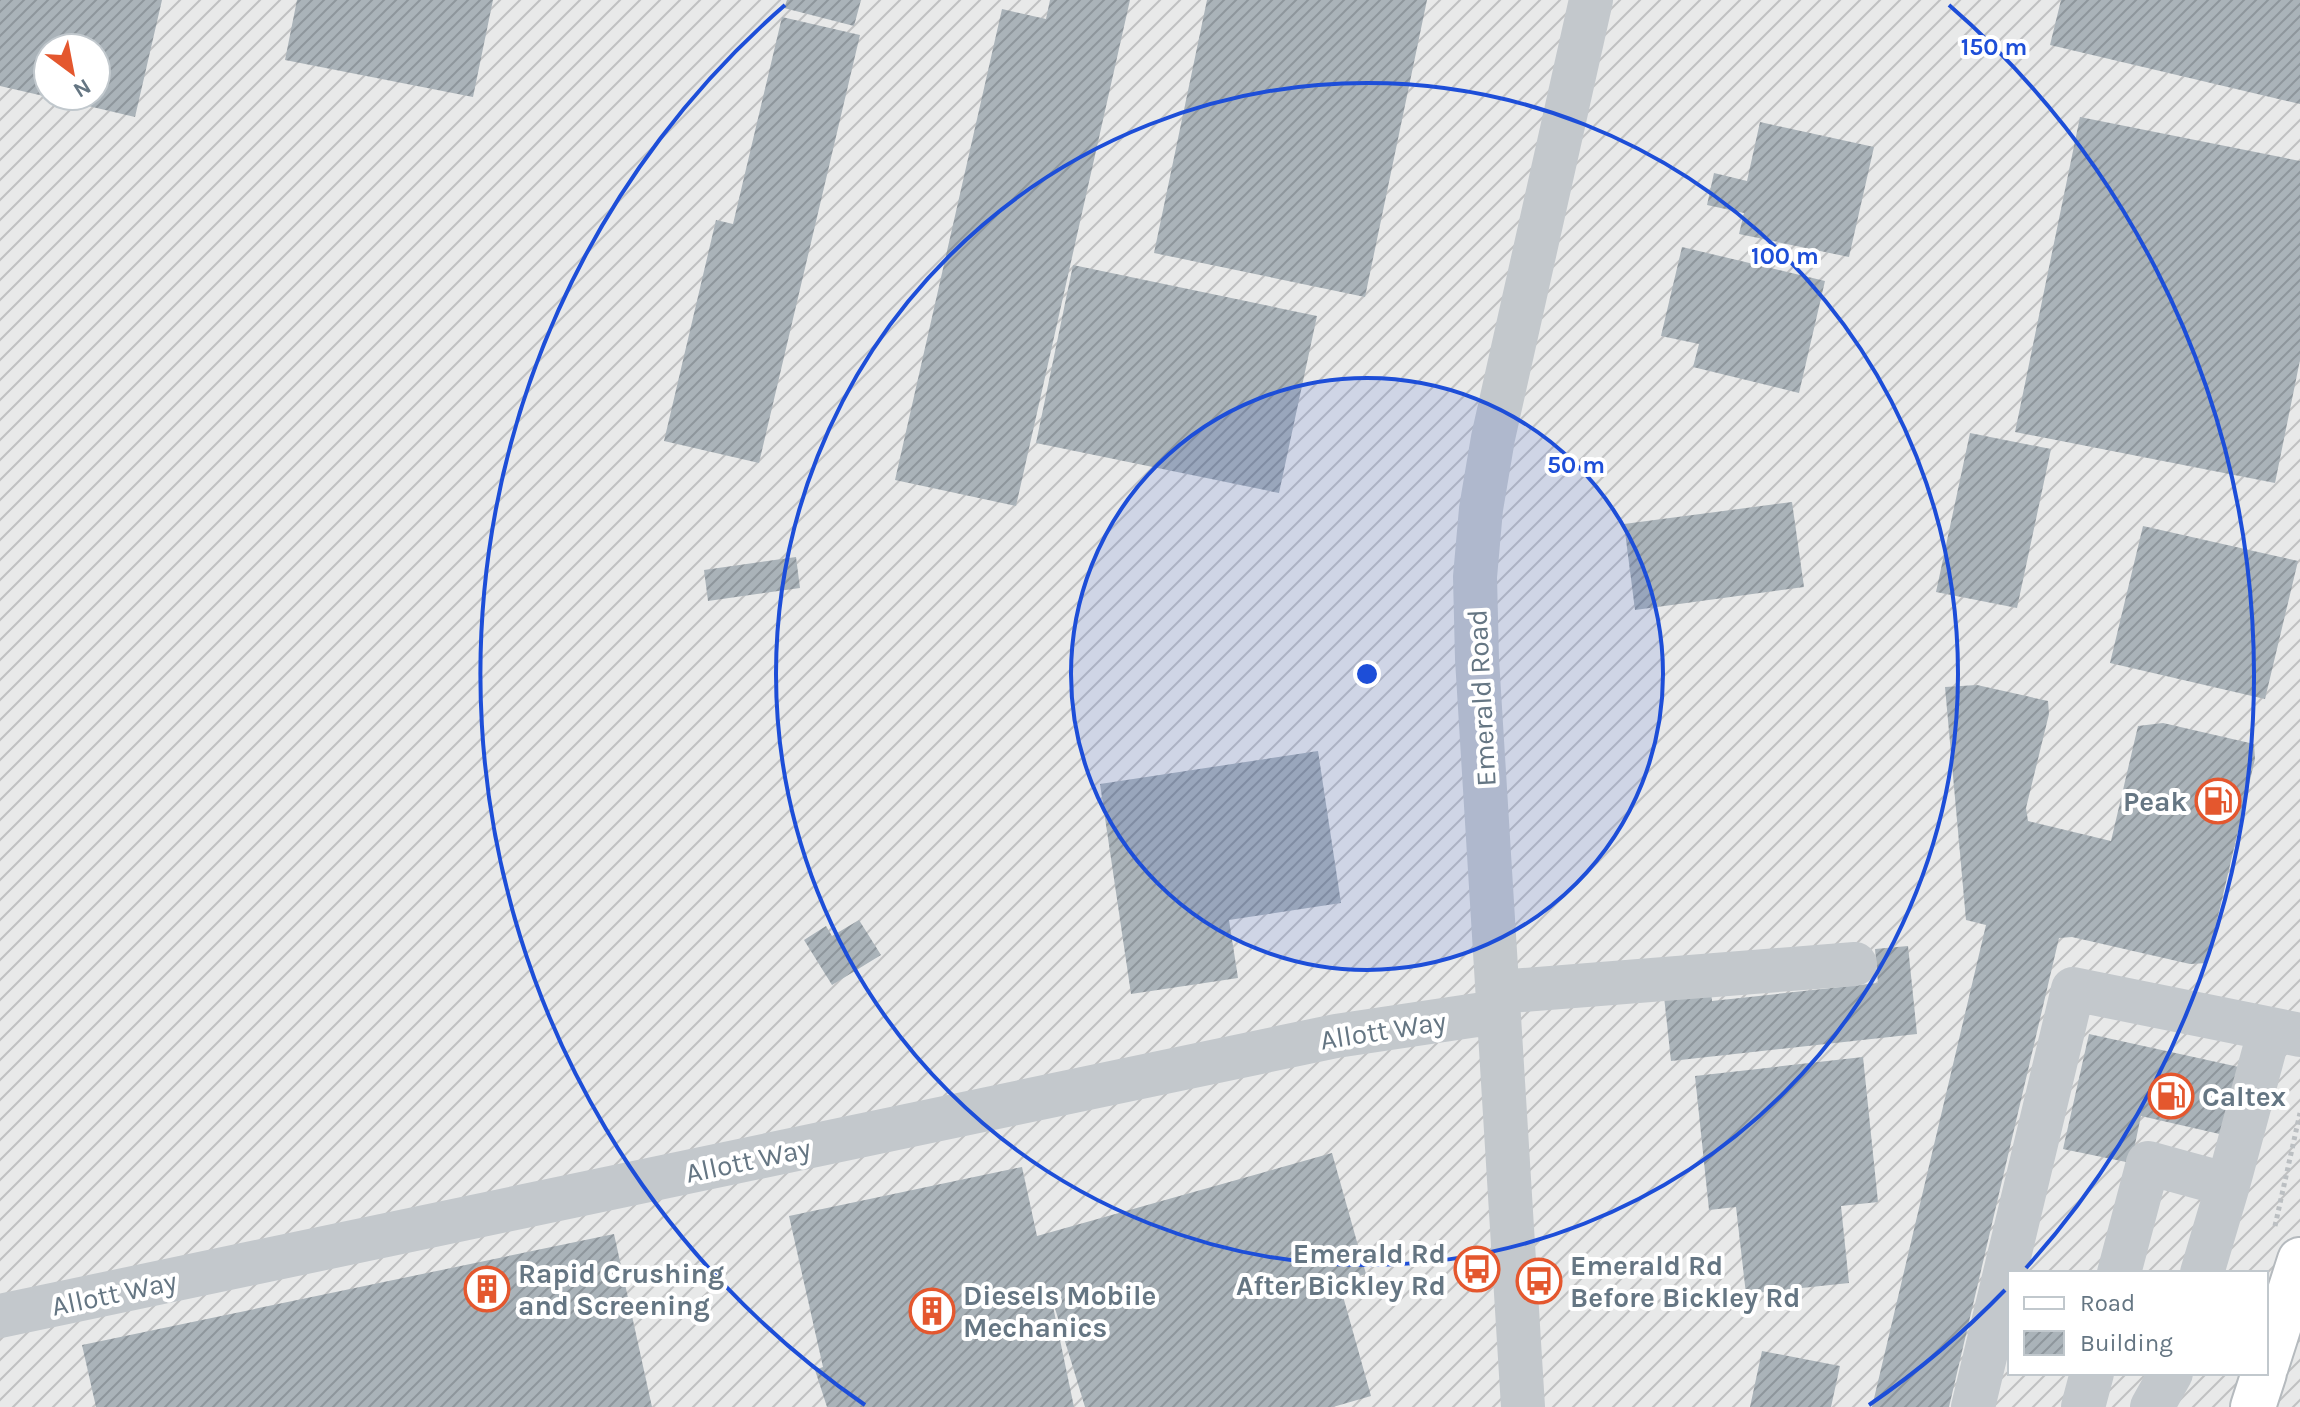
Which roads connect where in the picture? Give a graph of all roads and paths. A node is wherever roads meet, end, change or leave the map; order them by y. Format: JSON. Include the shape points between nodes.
{"nodes":[{"id":1,"x":1591,"y":0,"type":"edge"},
{"id":2,"x":1855,"y":964,"type":"dead end"},
{"id":3,"x":1498,"y":1002,"type":"junction"},
{"id":4,"x":2285,"y":1032,"type":"edge"},
{"id":5,"x":2300,"y":1113,"type":"edge"},
{"id":6,"x":2228,"y":1185,"type":"junction"},
{"id":7,"x":2287,"y":1245,"type":"edge"},
{"id":8,"x":2120,"y":1271,"type":"edge"},
{"id":9,"x":2203,"y":1271,"type":"edge"},
{"id":10,"x":0,"y":1316,"type":"edge"},
{"id":11,"x":2268,"y":1354,"type":"edge"},
{"id":12,"x":2091,"y":1375,"type":"edge"},
{"id":13,"x":2170,"y":1375,"type":"edge"},
{"id":14,"x":2263,"y":1375,"type":"edge"},
{"id":15,"x":1523,"y":1407,"type":"edge"},
{"id":16,"x":1973,"y":1407,"type":"edge"},
{"id":17,"x":2083,"y":1407,"type":"edge"},
{"id":18,"x":2152,"y":1407,"type":"edge"},
{"id":19,"x":2253,"y":1407,"type":"edge"}],
"edges":[{"from":1,"to":3,"type":"street","name":"Emerald Road","via":[[1481,509],[1475,577],[1477,659]]},
{"from":2,"to":3,"type":"street","name":"Allott Way"},
{"from":3,"to":10,"type":"street","name":"Allott Way"},
{"from":3,"to":15,"type":"street","name":"Emerald Road"},
{"from":4,"to":6,"type":"street"},
{"from":4,"to":16,"type":"street","via":[[2073,989]]},
{"from":5,"to":7,"type":"path"},
{"from":6,"to":8,"type":"street","via":[[2148,1163]]},
{"from":6,"to":9,"type":"street"},
{"from":7,"to":11,"type":"main road"},
{"from":12,"to":17,"type":"street"},
{"from":13,"to":18,"type":"street"},
{"from":14,"to":19,"type":"main road"}]}
